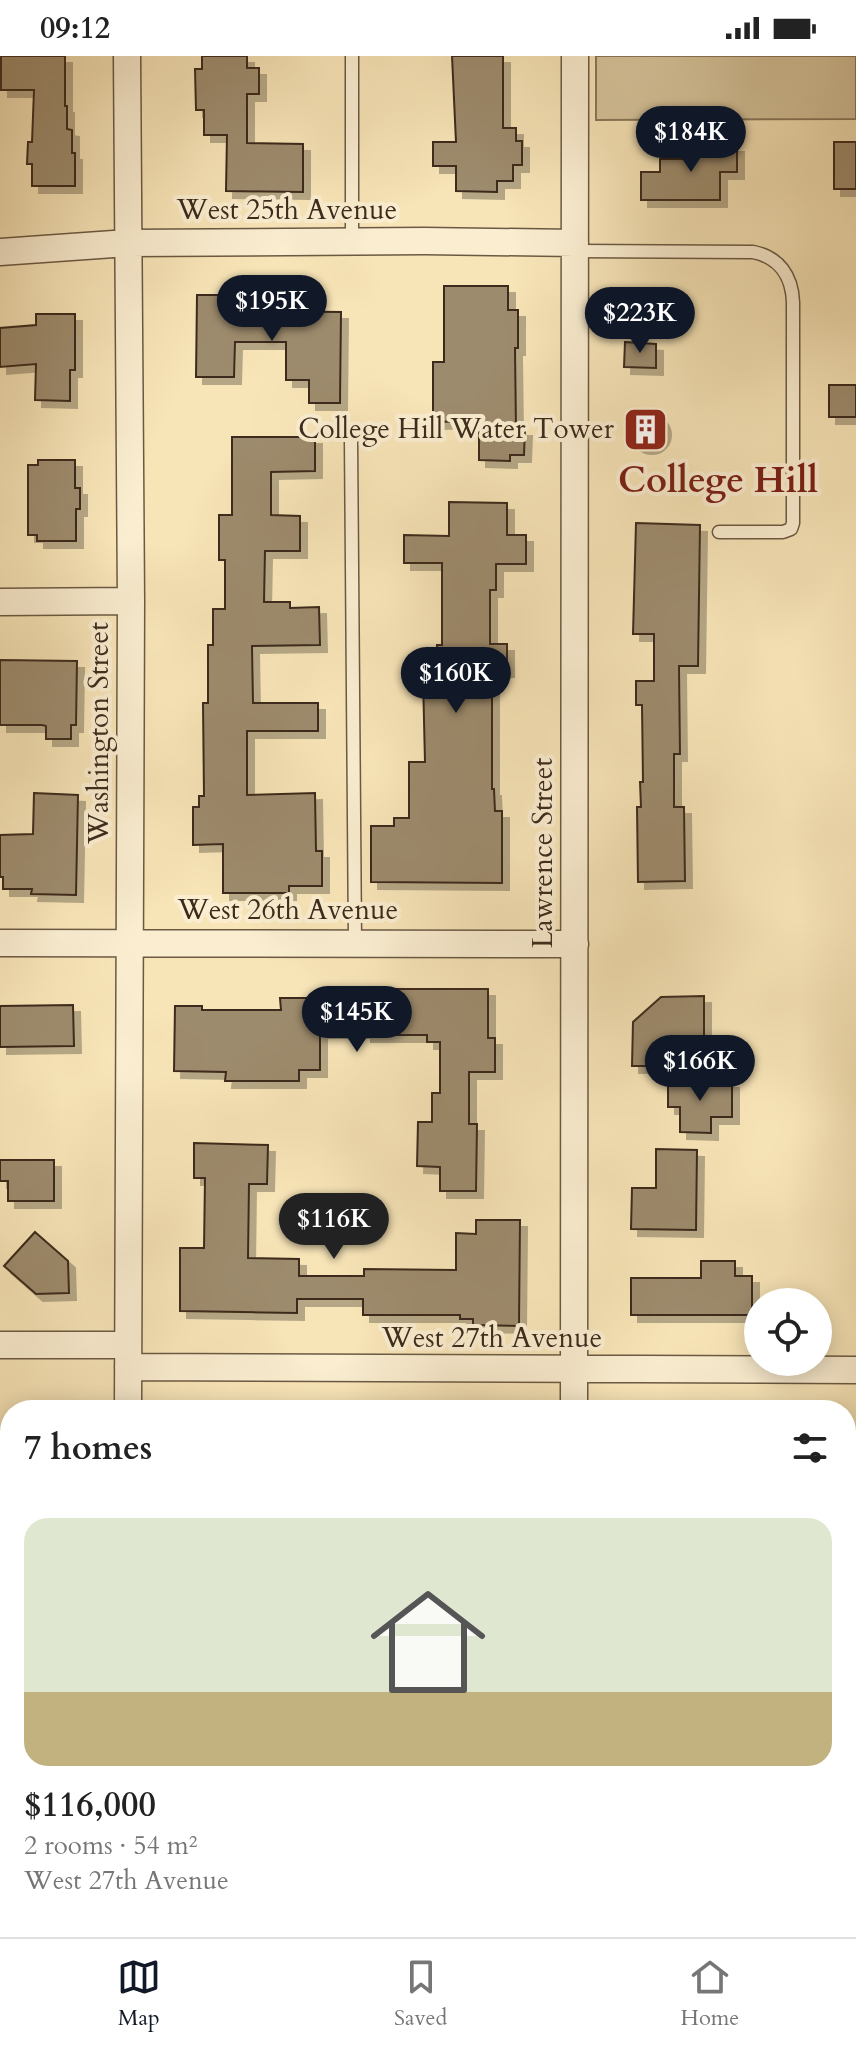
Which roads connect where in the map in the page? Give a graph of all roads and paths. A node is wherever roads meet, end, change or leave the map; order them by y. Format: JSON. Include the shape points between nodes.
{"nodes":[{"id":1,"x":127,"y":56,"type":"edge"},
{"id":2,"x":352,"y":56,"type":"edge"},
{"id":3,"x":575,"y":56,"type":"edge"},
{"id":4,"x":352,"y":242,"type":"junction"},
{"id":5,"x":128,"y":243,"type":"junction"},
{"id":6,"x":575,"y":247,"type":"junction"},
{"id":7,"x":0,"y":252,"type":"edge"},
{"id":8,"x":351,"y":440,"type":"dead end"},
{"id":9,"x":719,"y":532,"type":"dead end"},
{"id":10,"x":131,"y":601,"type":"junction"},
{"id":11,"x":0,"y":602,"type":"edge"},
{"id":12,"x":130,"y":942,"type":"junction"},
{"id":13,"x":355,"y":942,"type":"junction"},
{"id":14,"x":0,"y":943,"type":"edge"},
{"id":15,"x":575,"y":944,"type":"junction"},
{"id":16,"x":0,"y":1345,"type":"edge"},
{"id":17,"x":128,"y":1356,"type":"junction"},
{"id":18,"x":574,"y":1370,"type":"junction"},
{"id":19,"x":856,"y":1370,"type":"edge"},
{"id":20,"x":128,"y":1400,"type":"edge"},
{"id":21,"x":574,"y":1400,"type":"edge"}],
"edges":[{"from":1,"to":5,"type":"street","name":"Washington Street"},
{"from":2,"to":4,"type":"lane"},
{"from":3,"to":6,"type":"street","name":"Lawrence Street"},
{"from":4,"to":5,"type":"street","name":"West 25th Avenue"},
{"from":4,"to":6,"type":"street","name":"West 25th Avenue"},
{"from":5,"to":7,"type":"street","name":"West 25th Avenue"},
{"from":5,"to":10,"type":"street","name":"Washington Street"},
{"from":6,"to":9,"type":"lane","via":[[753,252],[769,256],[788,277],[793,302],[794,519],[791,529],[783,532]]},
{"from":6,"to":15,"type":"street","name":"Lawrence Street"},
{"from":8,"to":13,"type":"lane"},
{"from":10,"to":11,"type":"street"},
{"from":10,"to":12,"type":"street","name":"Washington Street"},
{"from":12,"to":13,"type":"street","name":"West 26th Avenue"},
{"from":12,"to":14,"type":"street","name":"West 26th Avenue"},
{"from":12,"to":17,"type":"street","name":"Washington Street"},
{"from":13,"to":15,"type":"street","name":"West 26th Avenue"},
{"from":15,"to":18,"type":"street","name":"Lawrence Street"},
{"from":16,"to":17,"type":"street","name":"West 27th Avenue"},
{"from":17,"to":18,"type":"street","name":"West 27th Avenue"},
{"from":17,"to":20,"type":"street","name":"Washington Street"},
{"from":18,"to":19,"type":"street","name":"West 27th Avenue"},
{"from":18,"to":21,"type":"street","name":"Lawrence Street"}]}
